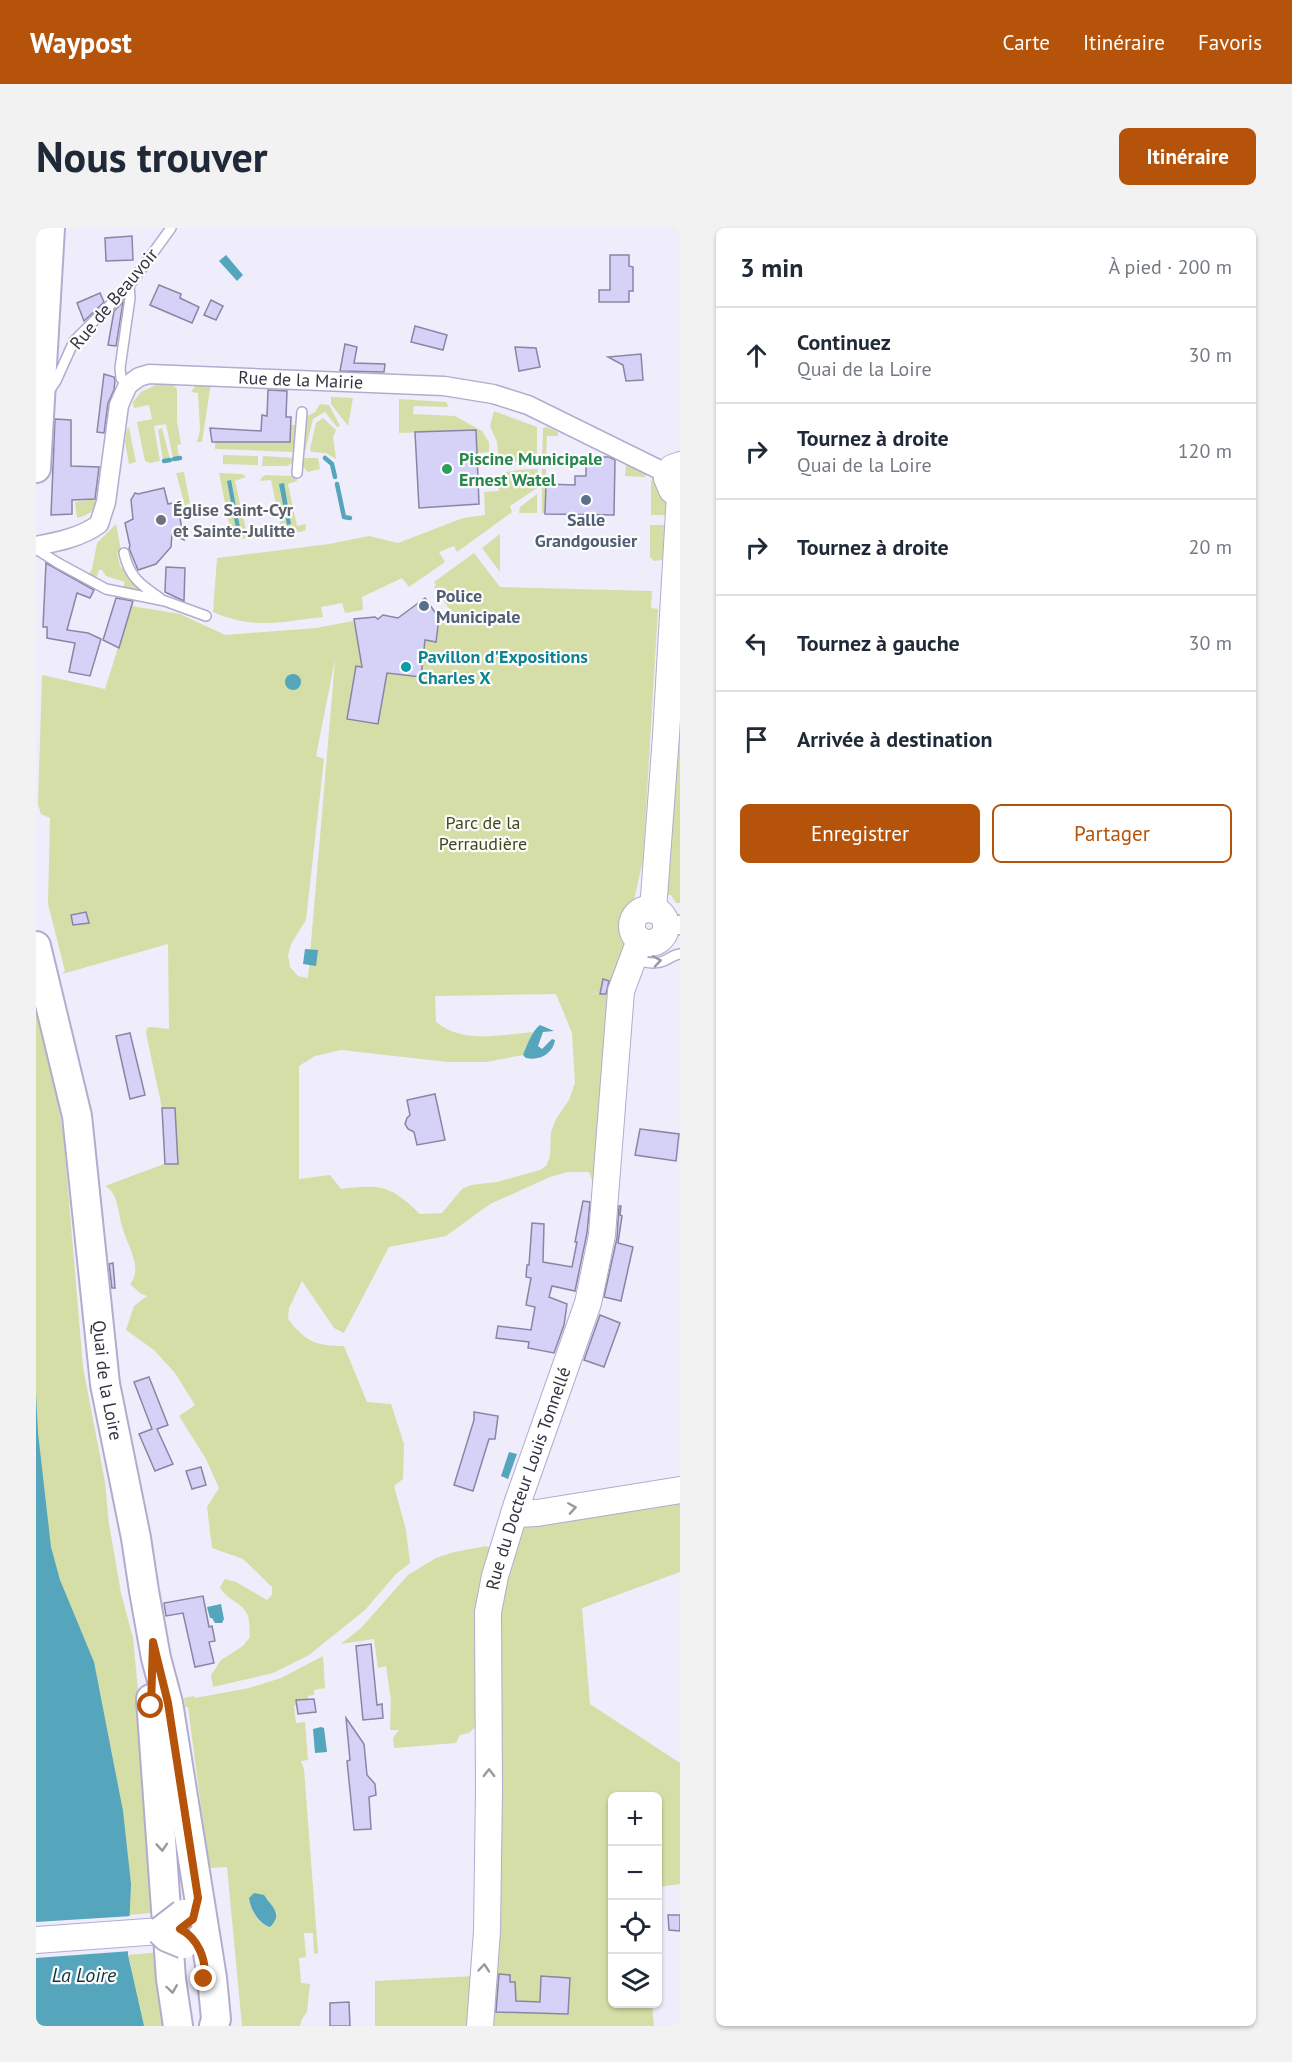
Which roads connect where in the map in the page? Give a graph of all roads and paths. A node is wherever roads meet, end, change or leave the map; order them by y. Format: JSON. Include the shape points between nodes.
{"nodes":[{"id":1,"x":50,"y":228,"type":"edge"},
{"id":2,"x":171,"y":228,"type":"edge"},
{"id":3,"x":129,"y":286,"type":"junction"},
{"id":4,"x":128,"y":385,"type":"junction"},
{"id":5,"x":40,"y":402,"type":"junction"},
{"id":6,"x":302,"y":412,"type":"dead end"},
{"id":7,"x":36,"y":468,"type":"edge"},
{"id":8,"x":297,"y":473,"type":"dead end"},
{"id":9,"x":677,"y":481,"type":"edge"},
{"id":10,"x":36,"y":548,"type":"edge"},
{"id":11,"x":124,"y":554,"type":"dead end"},
{"id":12,"x":165,"y":601,"type":"junction"},
{"id":13,"x":206,"y":616,"type":"dead end"},
{"id":14,"x":666,"y":920,"type":"edge"},
{"id":15,"x":36,"y":946,"type":"edge"},
{"id":16,"x":636,"y":949,"type":"junction"},
{"id":17,"x":680,"y":954,"type":"edge"},
{"id":18,"x":680,"y":1490,"type":"edge"},
{"id":19,"x":514,"y":1514,"type":"junction"},
{"id":20,"x":153,"y":1642,"type":"junction"},
{"id":21,"x":183,"y":1928,"type":"junction"},
{"id":22,"x":36,"y":1940,"type":"edge"},
{"id":23,"x":177,"y":2026,"type":"edge"},
{"id":24,"x":207,"y":2026,"type":"edge"},
{"id":25,"x":214,"y":2026,"type":"edge"},
{"id":26,"x":480,"y":2026,"type":"edge"}],
"edges":[{"from":1,"to":5,"type":"main road"},
{"from":2,"to":3,"type":"lane","name":"Rue de Beauvoir"},
{"from":3,"to":4,"type":"lane","via":[[120,368],[121,378]]},
{"from":3,"to":5,"type":"lane","name":"Rue de Beauvoir","via":[[74,341],[56,381]]},
{"from":4,"to":9,"type":"street","name":"Rue de la Mairie","via":[[149,374],[433,386],[493,394],[528,405]]},
{"from":4,"to":10,"type":"street","via":[[117,413],[106,502],[99,524]]},
{"from":5,"to":7,"type":"main road"},
{"from":6,"to":8,"type":"lane"},
{"from":9,"to":14,"type":"street","via":[[667,716]]},
{"from":10,"to":12,"type":"lane","via":[[106,589]]},
{"from":11,"to":12,"type":"lane","via":[[127,568],[142,585]]},
{"from":12,"to":13,"type":"lane"},
{"from":14,"to":16,"type":"street","via":[[642,911],[632,928]]},
{"from":15,"to":20,"type":"main road","name":"Quai de la Loire","via":[[77,1116],[104,1375]]},
{"from":16,"to":17,"type":"lane","one_way":true,"via":[[652,963]]},
{"from":16,"to":19,"type":"street","name":"Rue du Docteur Louis Tonnellé","via":[[621,991],[606,1200],[588,1303]]},
{"from":19,"to":18,"type":"street","one_way":true},
{"from":26,"to":19,"type":"street","name":"Rue du Docteur Louis Tonnellé","one_way":true,"via":[[487,1920],[488,1612]]},
{"from":20,"to":21,"type":"main road","name":"Quai de la Loire","one_way":true,"via":[[151,1706]]},
{"from":20,"to":21,"type":"main road","via":[[190,1892]]},
{"from":21,"to":22,"type":"street"},
{"from":21,"to":23,"type":"main road","one_way":true},
{"from":21,"to":24,"type":"main road","via":[[200,1951],[205,1971]]},
{"from":21,"to":25,"type":"main road","via":[[214,1990]]}]}
